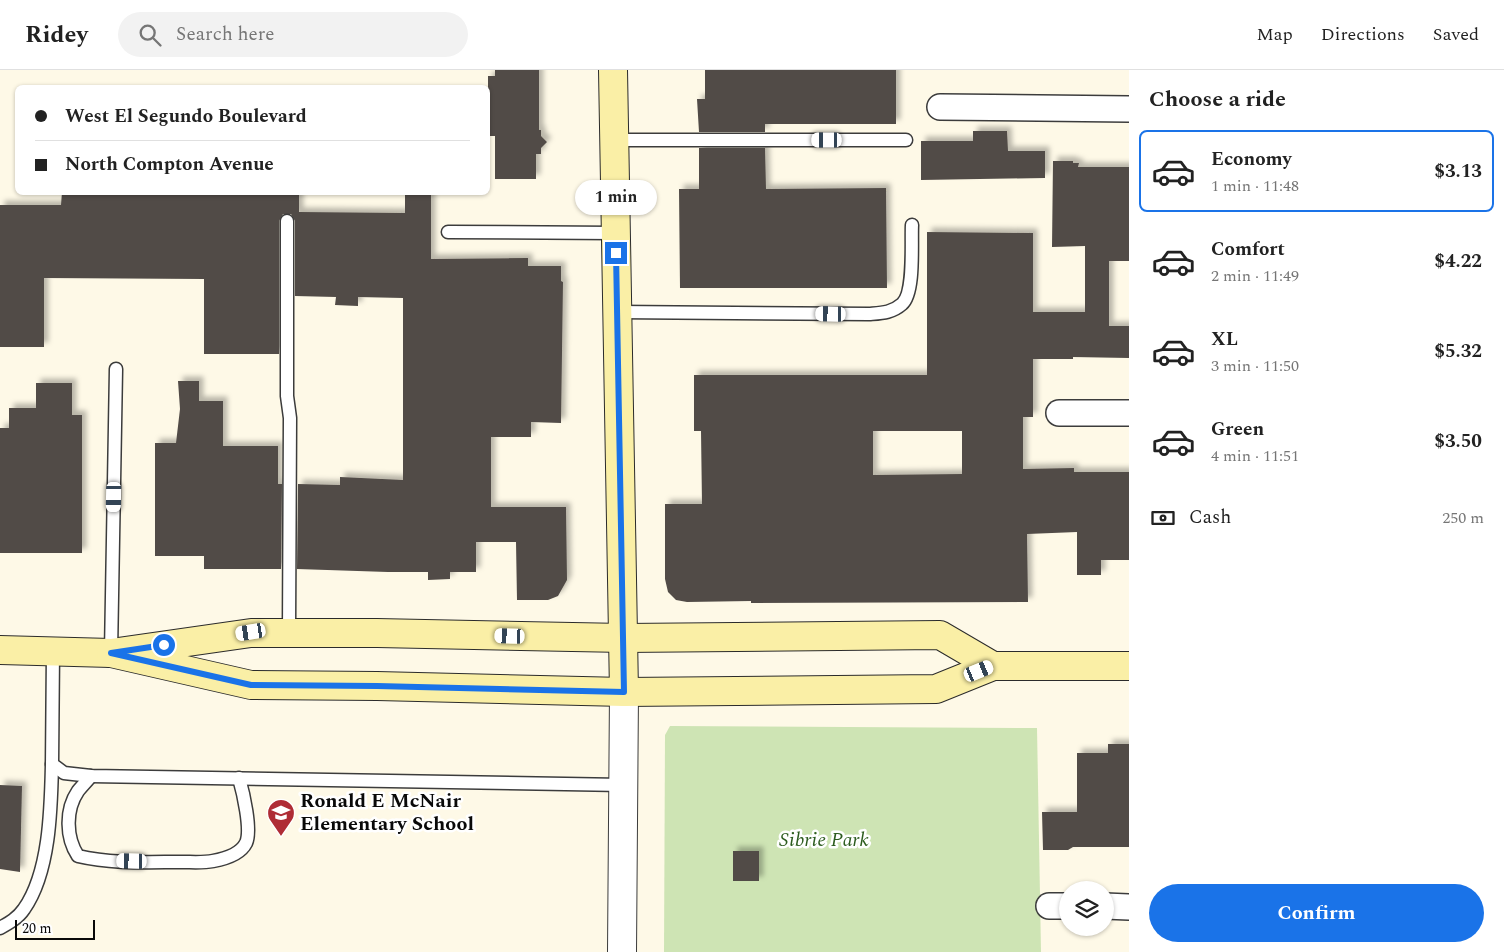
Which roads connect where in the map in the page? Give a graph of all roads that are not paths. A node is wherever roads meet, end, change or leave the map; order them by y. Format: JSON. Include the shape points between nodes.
{"nodes":[{"id":1,"x":613,"y":70,"type":"edge"},
{"id":2,"x":940,"y":107,"type":"dead end"},
{"id":3,"x":1129,"y":109,"type":"edge"},
{"id":4,"x":614,"y":140,"type":"junction"},
{"id":5,"x":906,"y":140,"type":"dead end"},
{"id":6,"x":287,"y":221,"type":"dead end"},
{"id":7,"x":912,"y":225,"type":"dead end"},
{"id":8,"x":448,"y":232,"type":"dead end"},
{"id":9,"x":615,"y":233,"type":"junction"},
{"id":10,"x":617,"y":312,"type":"junction"},
{"id":11,"x":116,"y":369,"type":"dead end"},
{"id":12,"x":1059,"y":413,"type":"dead end"},
{"id":13,"x":1129,"y":413,"type":"edge"},
{"id":14,"x":289,"y":632,"type":"junction"},
{"id":15,"x":624,"y":638,"type":"junction"},
{"id":16,"x":0,"y":650,"type":"edge"},
{"id":17,"x":53,"y":651,"type":"junction"},
{"id":18,"x":111,"y":653,"type":"junction"},
{"id":19,"x":993,"y":666,"type":"junction"},
{"id":20,"x":1129,"y":666,"type":"edge"},
{"id":21,"x":624,"y":692,"type":"junction"},
{"id":22,"x":52,"y":764,"type":"junction"},
{"id":23,"x":91,"y":776,"type":"junction"},
{"id":24,"x":239,"y":778,"type":"junction"},
{"id":25,"x":623,"y":784,"type":"junction"},
{"id":26,"x":1114,"y":906,"type":"edge"},
{"id":27,"x":1129,"y":906,"type":"edge"},
{"id":28,"x":0,"y":928,"type":"edge"},
{"id":29,"x":622,"y":952,"type":"edge"}],
"edges":[{"from":1,"to":4,"type":"main road"},
{"from":2,"to":3,"type":"street"},
{"from":4,"to":5,"type":"lane"},
{"from":4,"to":9,"type":"main road"},
{"from":6,"to":14,"type":"lane"},
{"from":7,"to":10,"type":"lane","via":[[909,290],[903,304],[889,312]]},
{"from":8,"to":9,"type":"lane"},
{"from":9,"to":10,"type":"main road"},
{"from":10,"to":15,"type":"main road"},
{"from":11,"to":18,"type":"lane"},
{"from":12,"to":13,"type":"street"},
{"from":14,"to":15,"type":"main road"},
{"from":14,"to":18,"type":"main road","via":[[251,632]]},
{"from":15,"to":19,"type":"main road","via":[[940,635]]},
{"from":15,"to":21,"type":"main road"},
{"from":16,"to":17,"type":"main road"},
{"from":17,"to":18,"type":"main road"},
{"from":17,"to":22,"type":"lane"},
{"from":18,"to":21,"type":"main road","via":[[251,685]]},
{"from":19,"to":20,"type":"main road"},
{"from":19,"to":21,"type":"main road","via":[[936,689]]},
{"from":21,"to":25,"type":"street"},
{"from":22,"to":23,"type":"lane","via":[[64,773]]},
{"from":22,"to":28,"type":"lane","via":[[49,829],[35,891],[13,921]]},
{"from":23,"to":24,"type":"lane"},
{"from":23,"to":24,"type":"lane","via":[[77,792],[68,818],[72,847],[78,856],[96,860],[168,862],[211,862],[234,855],[246,843],[248,822]]},
{"from":24,"to":25,"type":"lane"},
{"from":25,"to":29,"type":"street"},
{"from":26,"to":27,"type":"street"}]}
